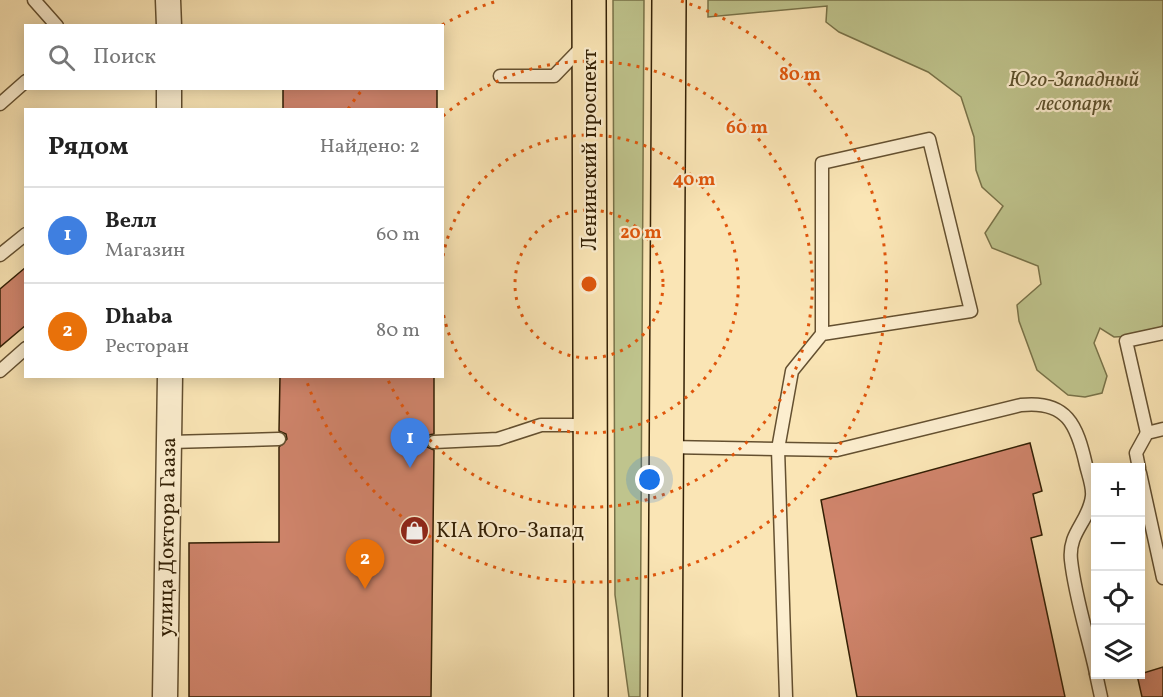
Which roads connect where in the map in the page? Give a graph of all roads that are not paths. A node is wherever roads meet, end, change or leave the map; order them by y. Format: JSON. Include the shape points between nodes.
{"nodes":[{"id":1,"x":34,"y":0,"type":"edge"},
{"id":2,"x":168,"y":0,"type":"edge"},
{"id":3,"x":589,"y":0,"type":"edge"},
{"id":4,"x":669,"y":0,"type":"edge"},
{"id":5,"x":55,"y":24,"type":"edge"},
{"id":6,"x":169,"y":24,"type":"edge"},
{"id":7,"x":590,"y":39,"type":"junction"},
{"id":8,"x":500,"y":76,"type":"dead end"},
{"id":9,"x":24,"y":83,"type":"edge"},
{"id":10,"x":169,"y":90,"type":"edge"},
{"id":11,"x":0,"y":104,"type":"edge"},
{"id":12,"x":169,"y":108,"type":"edge"},
{"id":13,"x":24,"y":236,"type":"edge"},
{"id":14,"x":0,"y":255,"type":"edge"},
{"id":15,"x":1163,"y":333,"type":"edge"},
{"id":16,"x":822,"y":334,"type":"junction"},
{"id":17,"x":24,"y":350,"type":"edge"},
{"id":18,"x":0,"y":370,"type":"edge"},
{"id":19,"x":170,"y":378,"type":"edge"},
{"id":20,"x":592,"y":425,"type":"junction"},
{"id":21,"x":1163,"y":429,"type":"edge"},
{"id":22,"x":1147,"y":434,"type":"junction"},
{"id":23,"x":279,"y":439,"type":"dead end"},
{"id":24,"x":170,"y":442,"type":"junction"},
{"id":25,"x":434,"y":442,"type":"dead end"},
{"id":26,"x":665,"y":446,"type":"junction"},
{"id":27,"x":778,"y":449,"type":"junction"},
{"id":28,"x":1138,"y":463,"type":"edge"},
{"id":29,"x":1145,"y":496,"type":"edge"},
{"id":30,"x":1163,"y":578,"type":"edge"},
{"id":31,"x":1091,"y":651,"type":"edge"},
{"id":32,"x":1097,"y":679,"type":"edge"},
{"id":33,"x":165,"y":697,"type":"edge"},
{"id":34,"x":591,"y":697,"type":"edge"},
{"id":35,"x":666,"y":697,"type":"edge"},
{"id":36,"x":786,"y":697,"type":"edge"},
{"id":37,"x":1101,"y":697,"type":"edge"}],
"edges":[{"from":1,"to":5,"type":"lane"},
{"from":2,"to":6,"type":"street"},
{"from":3,"to":7,"type":"main road","name":"Ленинский проспект"},
{"from":4,"to":26,"type":"main road"},
{"from":7,"to":8,"type":"lane","via":[[554,76]]},
{"from":7,"to":20,"type":"main road","name":"Ленинский проспект"},
{"from":9,"to":11,"type":"lane"},
{"from":10,"to":12,"type":"street"},
{"from":13,"to":14,"type":"lane"},
{"from":15,"to":22,"type":"lane","via":[[1126,341]]},
{"from":16,"to":16,"type":"lane","via":[[822,163],[929,139],[971,310]]},
{"from":16,"to":27,"type":"lane","via":[[792,371]]},
{"from":17,"to":18,"type":"lane"},
{"from":19,"to":24,"type":"street","name":"улица Доктора Гааза"},
{"from":20,"to":25,"type":"lane","via":[[540,425],[498,439]]},
{"from":20,"to":34,"type":"main road","name":"Ленинский проспект"},
{"from":21,"to":22,"type":"lane"},
{"from":22,"to":28,"type":"lane","via":[[1136,453]]},
{"from":23,"to":24,"type":"lane"},
{"from":24,"to":33,"type":"street","name":"улица Доктора Гааза"},
{"from":26,"to":27,"type":"lane"},
{"from":26,"to":35,"type":"main road"},
{"from":27,"to":31,"type":"lane","via":[[837,450],[1022,405],[1042,403],[1063,414],[1075,428],[1082,446],[1092,493],[1089,512],[1072,538],[1071,560]]},
{"from":27,"to":36,"type":"lane"},
{"from":29,"to":30,"type":"lane"},
{"from":32,"to":37,"type":"lane"}]}
